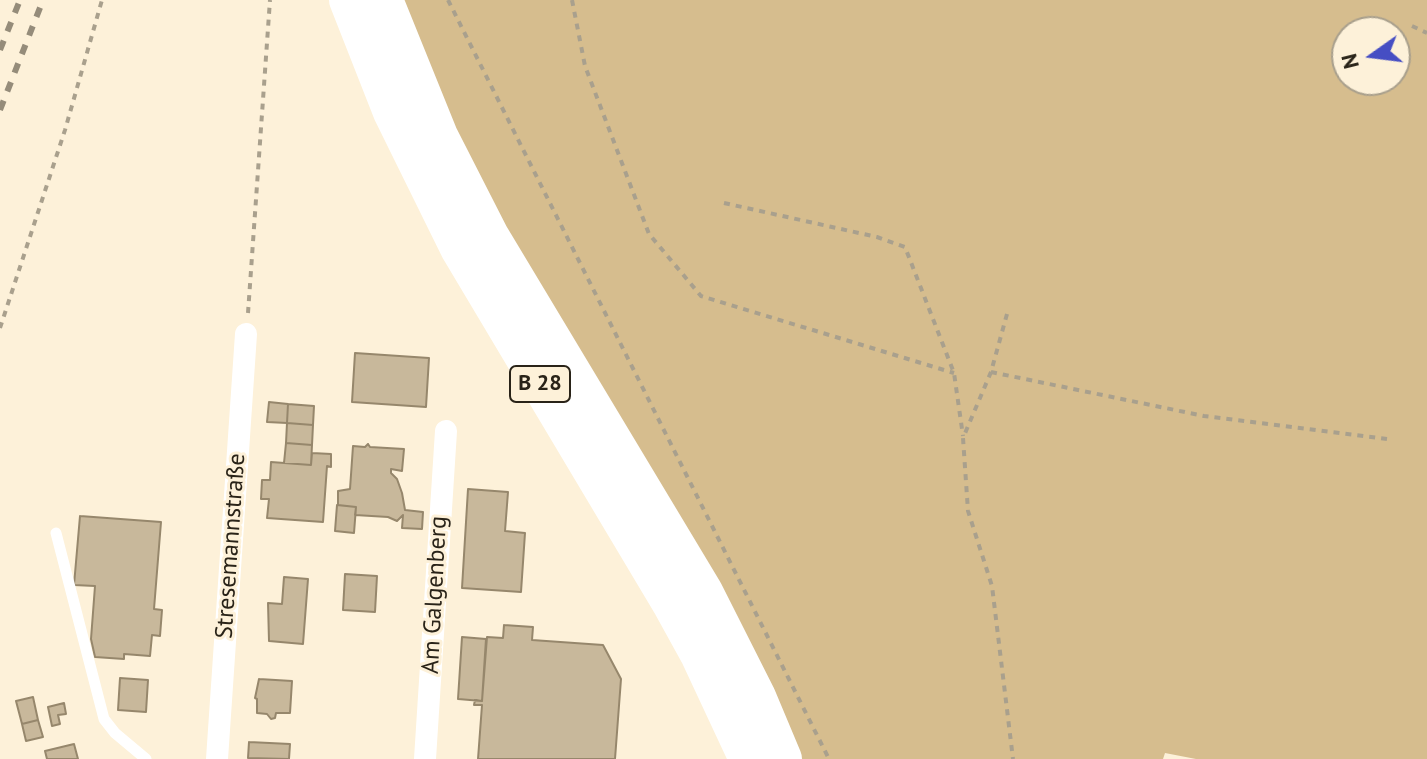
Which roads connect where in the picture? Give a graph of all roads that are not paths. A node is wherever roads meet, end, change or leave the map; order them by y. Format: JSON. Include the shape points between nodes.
{"nodes":[{"id":1,"x":349,"y":0,"type":"edge"},
{"id":2,"x":383,"y":0,"type":"edge"},
{"id":3,"x":246,"y":334,"type":"road end"},
{"id":4,"x":446,"y":431,"type":"dead end"},
{"id":5,"x":56,"y":533,"type":"dead end"},
{"id":6,"x":146,"y":759,"type":"edge"},
{"id":7,"x":217,"y":759,"type":"edge"},
{"id":8,"x":425,"y":759,"type":"edge"},
{"id":9,"x":749,"y":759,"type":"edge"},
{"id":10,"x":782,"y":759,"type":"edge"}],
"edges":[{"from":1,"to":9,"type":"highway","number":"B 28","via":[[393,112],[453,235],[673,605]]},
{"from":2,"to":10,"type":"highway","number":"B 28","via":[[438,136],[489,236],[703,592]]},
{"from":3,"to":7,"type":"street","name":"Stresemannstraße"},
{"from":4,"to":8,"type":"street","name":"Am Galgenberg"},
{"from":5,"to":6,"type":"lane","via":[[104,719]]}]}
